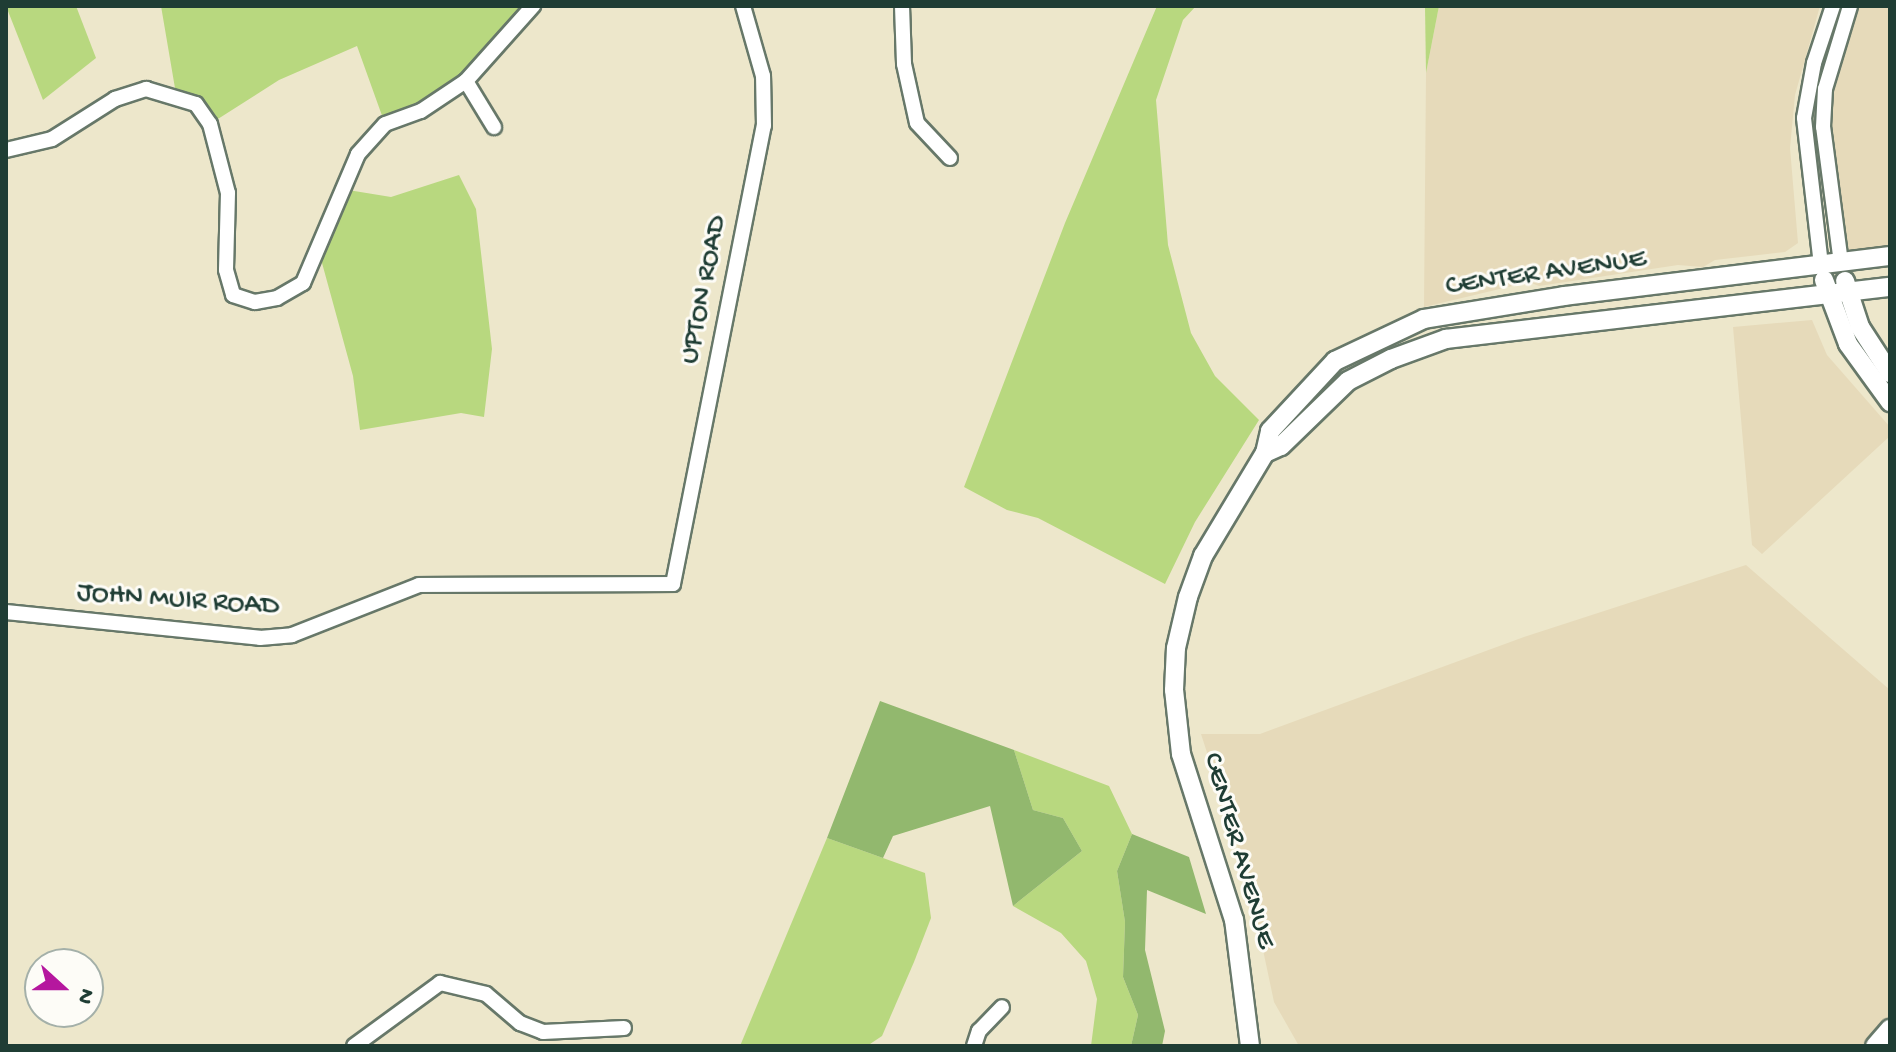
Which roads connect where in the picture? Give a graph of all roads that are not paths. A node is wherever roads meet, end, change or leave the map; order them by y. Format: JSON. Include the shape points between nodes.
{"nodes":[{"id":1,"x":533,"y":6,"type":"edge"},
{"id":2,"x":743,"y":6,"type":"edge"},
{"id":3,"x":902,"y":6,"type":"edge"},
{"id":4,"x":1833,"y":6,"type":"edge"},
{"id":5,"x":1850,"y":6,"type":"edge"},
{"id":6,"x":466,"y":81,"type":"junction"},
{"id":7,"x":494,"y":127,"type":"dead end"},
{"id":8,"x":6,"y":150,"type":"edge"},
{"id":9,"x":950,"y":158,"type":"dead end"},
{"id":10,"x":1890,"y":256,"type":"edge"},
{"id":11,"x":1841,"y":263,"type":"junction"},
{"id":12,"x":1821,"y":265,"type":"junction"},
{"id":13,"x":1890,"y":287,"type":"edge"},
{"id":14,"x":1847,"y":289,"type":"junction"},
{"id":15,"x":1827,"y":291,"type":"junction"},
{"id":16,"x":1890,"y":373,"type":"edge"},
{"id":17,"x":1890,"y":402,"type":"edge"},
{"id":18,"x":1265,"y":453,"type":"junction"},
{"id":19,"x":673,"y":584,"type":"joint"},
{"id":20,"x":6,"y":612,"type":"edge"},
{"id":21,"x":1002,"y":1007,"type":"dead end"},
{"id":22,"x":624,"y":1028,"type":"dead end"},
{"id":23,"x":1890,"y":1029,"type":"edge"},
{"id":24,"x":354,"y":1046,"type":"edge"},
{"id":25,"x":974,"y":1046,"type":"edge"},
{"id":26,"x":1250,"y":1046,"type":"edge"},
{"id":27,"x":1875,"y":1046,"type":"edge"}],
"edges":[{"from":1,"to":6,"type":"street"},
{"from":2,"to":19,"type":"street","name":"UPTON ROAD","via":[[763,76],[764,126]]},
{"from":3,"to":9,"type":"street","via":[[904,64],[917,123]]},
{"from":4,"to":12,"type":"street","via":[[1814,63],[1804,118]]},
{"from":5,"to":11,"type":"street","via":[[1825,89],[1823,127]]},
{"from":6,"to":7,"type":"street"},
{"from":6,"to":8,"type":"street","via":[[421,111],[385,124],[358,154],[303,283],[277,298],[255,302],[233,295],[226,270],[228,193],[210,124],[196,104],[146,89],[115,99],[52,139]]},
{"from":10,"to":11,"type":"street","name":"CENTER AVENUE"},
{"from":11,"to":12,"type":"street","name":"CENTER AVENUE"},
{"from":11,"to":14,"type":"street"},
{"from":12,"to":15,"type":"street"},
{"from":12,"to":18,"type":"street","name":"CENTER AVENUE","via":[[1424,319],[1335,361],[1270,431]]},
{"from":13,"to":14,"type":"street","name":"CENTER AVENUE"},
{"from":14,"to":15,"type":"street","name":"CENTER AVENUE"},
{"from":14,"to":16,"type":"street","via":[[1860,327]]},
{"from":15,"to":17,"type":"street","via":[[1848,344]]},
{"from":15,"to":18,"type":"street","name":"CENTER AVENUE","via":[[1446,339],[1348,381],[1281,446]]},
{"from":18,"to":26,"type":"street","name":"CENTER AVENUE","via":[[1203,556],[1184,609],[1174,690],[1181,754],[1234,920]]},
{"from":19,"to":20,"type":"street","name":"JOHN MUIR ROAD","via":[[419,585],[292,635],[260,638]]},
{"from":21,"to":25,"type":"street","via":[[979,1031]]},
{"from":22,"to":24,"type":"street","via":[[543,1032],[520,1023],[486,994],[440,983]]},
{"from":23,"to":27,"type":"street"}]}
